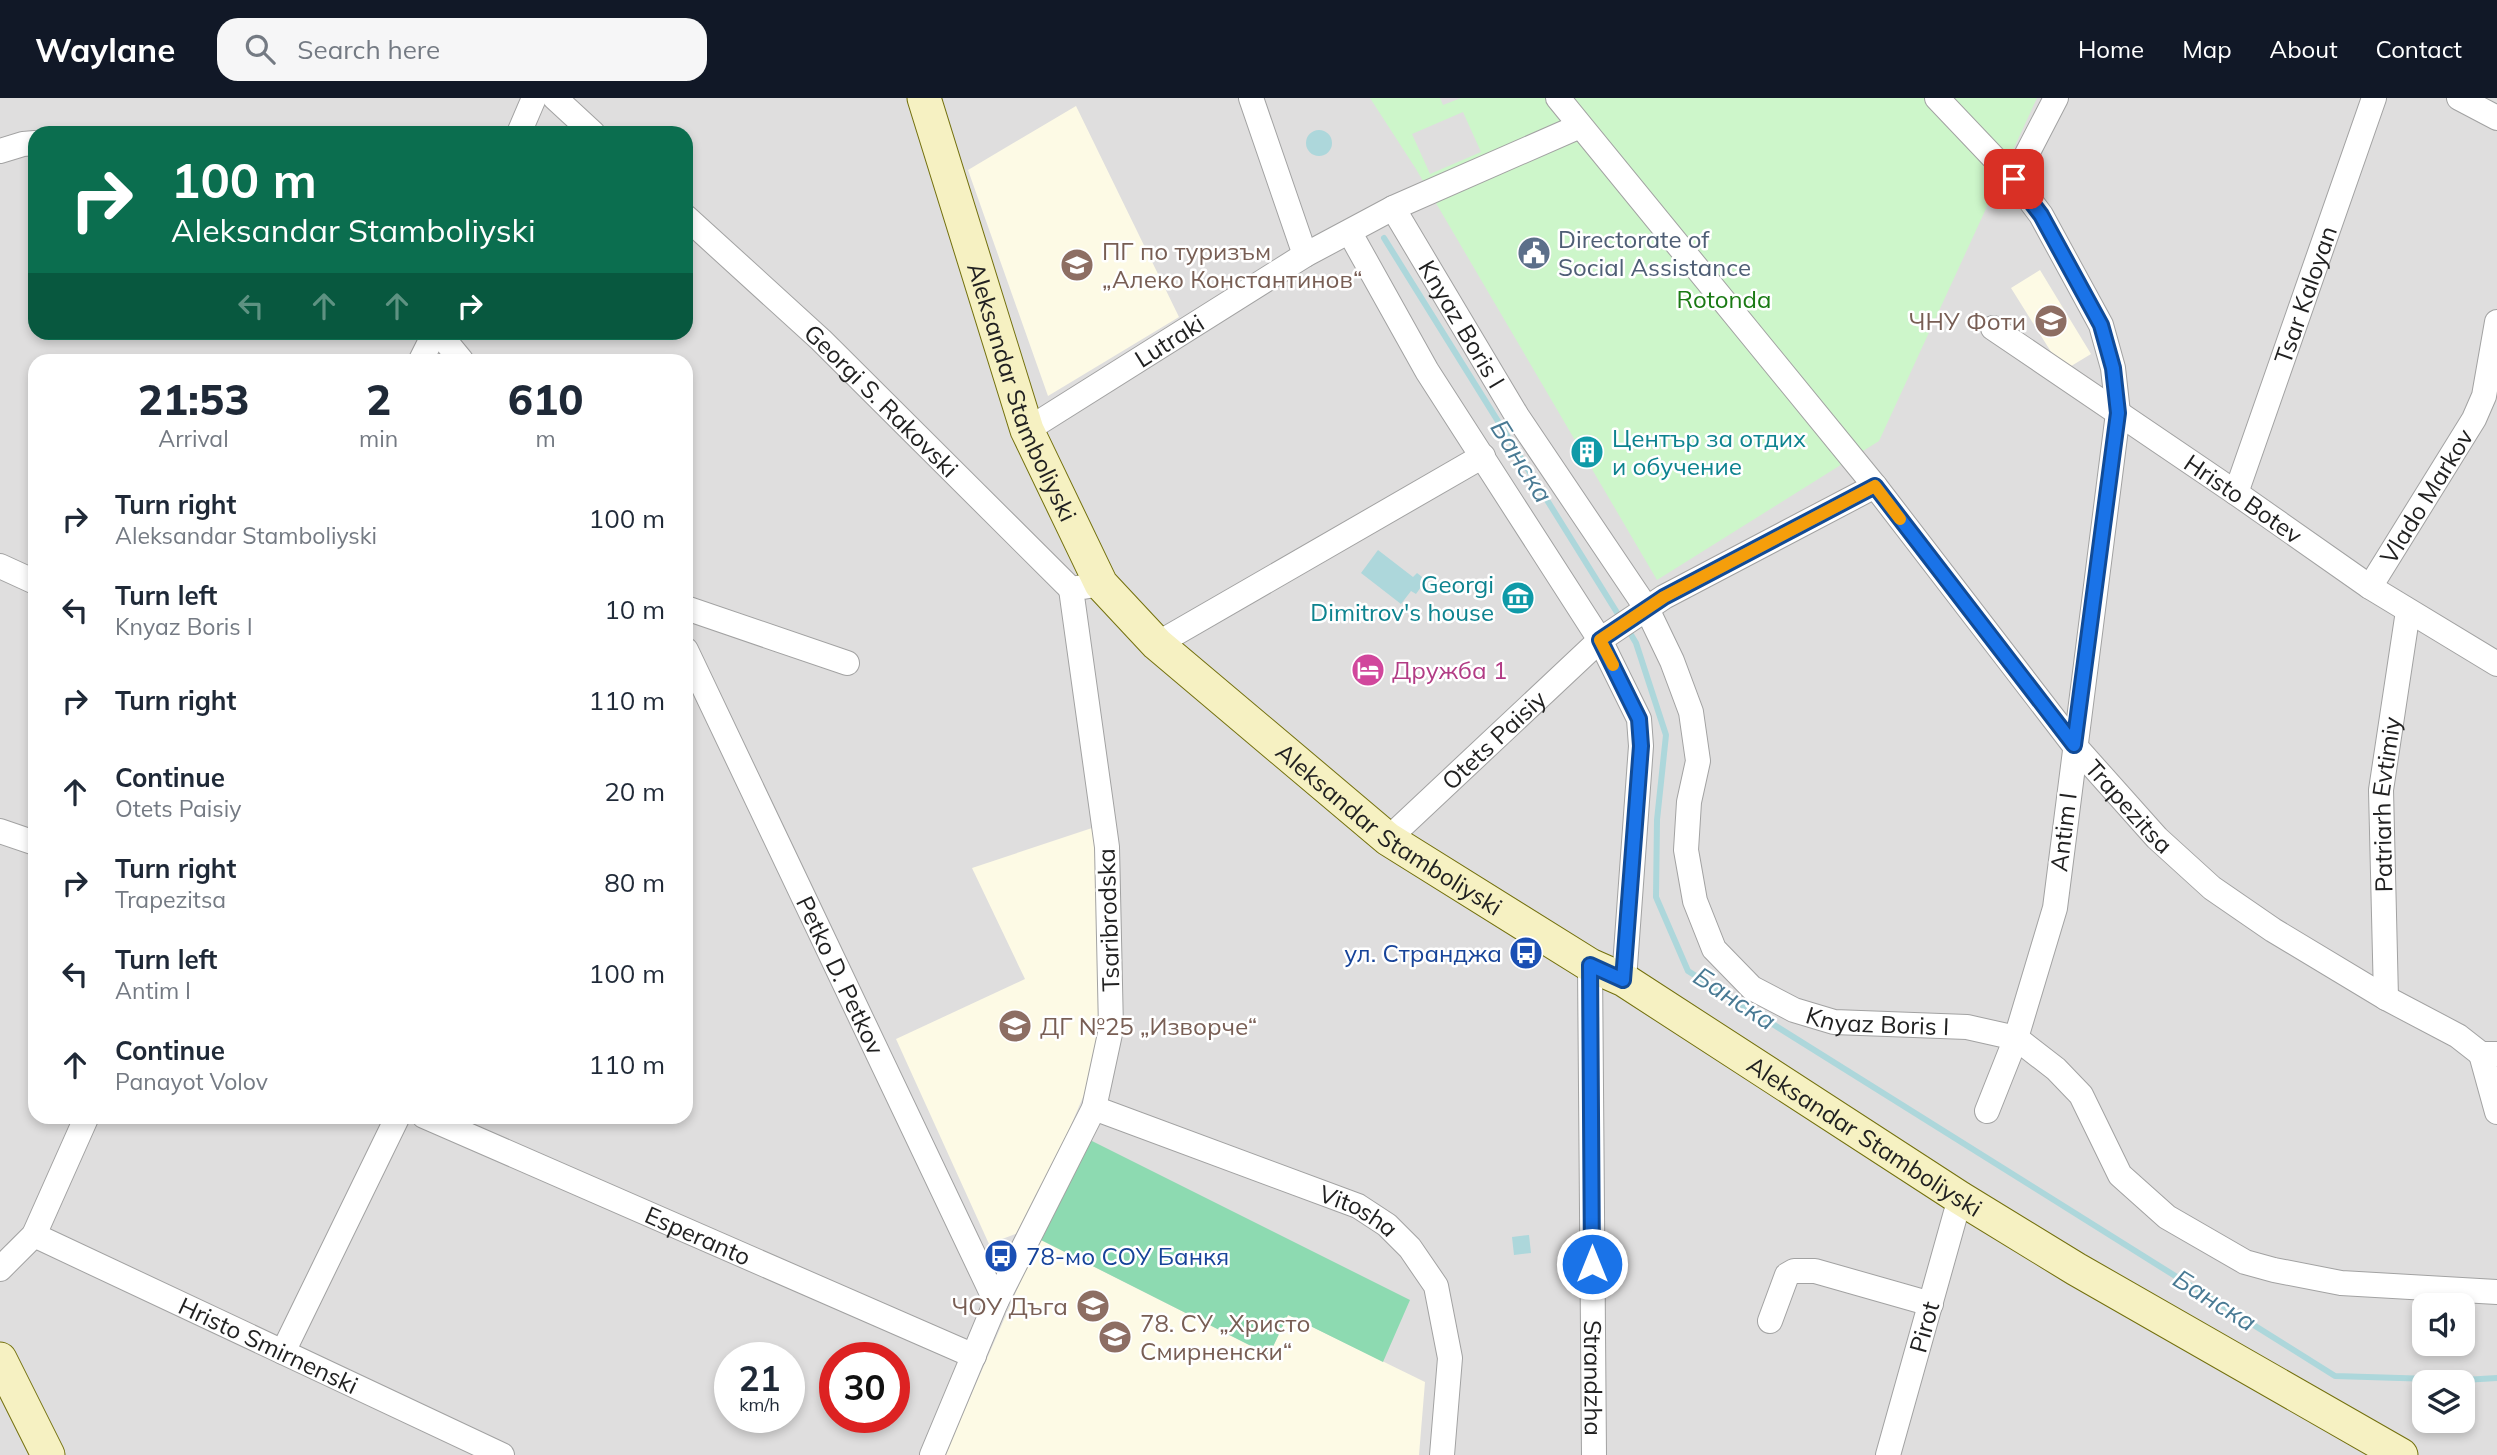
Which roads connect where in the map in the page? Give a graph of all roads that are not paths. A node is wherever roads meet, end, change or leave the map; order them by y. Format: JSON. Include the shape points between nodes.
{"nodes":[{"id":1,"x":534,"y":98,"type":"edge"},
{"id":2,"x":555,"y":98,"type":"edge"},
{"id":3,"x":924,"y":98,"type":"edge"},
{"id":4,"x":1251,"y":98,"type":"edge"},
{"id":5,"x":1558,"y":98,"type":"edge"},
{"id":6,"x":1937,"y":98,"type":"edge"},
{"id":7,"x":2056,"y":98,"type":"edge"},
{"id":8,"x":2374,"y":98,"type":"edge"},
{"id":9,"x":2459,"y":98,"type":"edge"},
{"id":10,"x":2497,"y":118,"type":"edge"},
{"id":11,"x":522,"y":126,"type":"edge"},
{"id":12,"x":585,"y":126,"type":"edge"},
{"id":13,"x":1580,"y":126,"type":"junction"},
{"id":14,"x":28,"y":144,"type":"edge"},
{"id":15,"x":0,"y":151,"type":"edge"},
{"id":16,"x":2014,"y":179,"type":"junction"},
{"id":17,"x":1393,"y":208,"type":"junction"},
{"id":18,"x":693,"y":223,"type":"edge"},
{"id":19,"x":1350,"y":233,"type":"junction"},
{"id":20,"x":1305,"y":254,"type":"junction"},
{"id":21,"x":2497,"y":322,"type":"edge"},
{"id":22,"x":1993,"y":328,"type":"dead end"},
{"id":23,"x":444,"y":340,"type":"edge"},
{"id":24,"x":456,"y":354,"type":"edge"},
{"id":25,"x":2491,"y":400,"type":"edge"},
{"id":26,"x":2118,"y":413,"type":"junction"},
{"id":27,"x":1027,"y":430,"type":"junction"},
{"id":28,"x":1483,"y":456,"type":"junction"},
{"id":29,"x":1875,"y":486,"type":"junction"},
{"id":30,"x":2236,"y":493,"type":"junction"},
{"id":31,"x":0,"y":566,"type":"edge"},
{"id":32,"x":28,"y":579,"type":"edge"},
{"id":33,"x":1086,"y":587,"type":"junction"},
{"id":34,"x":2370,"y":587,"type":"junction"},
{"id":35,"x":693,"y":610,"type":"edge"},
{"id":36,"x":1644,"y":611,"type":"junction"},
{"id":37,"x":2408,"y":611,"type":"junction"},
{"id":38,"x":1607,"y":635,"type":"junction"},
{"id":39,"x":1157,"y":644,"type":"junction"},
{"id":40,"x":2494,"y":655,"type":"edge"},
{"id":41,"x":846,"y":663,"type":"dead end"},
{"id":42,"x":693,"y":665,"type":"edge"},
{"id":43,"x":2074,"y":745,"type":"junction"},
{"id":44,"x":0,"y":831,"type":"edge"},
{"id":45,"x":1388,"y":839,"type":"junction"},
{"id":46,"x":28,"y":841,"type":"edge"},
{"id":47,"x":1590,"y":965,"type":"junction"},
{"id":48,"x":1623,"y":980,"type":"junction"},
{"id":49,"x":2386,"y":998,"type":"junction"},
{"id":50,"x":2016,"y":1038,"type":"junction"},
{"id":51,"x":2489,"y":1054,"type":"edge"},
{"id":52,"x":1094,"y":1108,"type":"junction"},
{"id":53,"x":1987,"y":1111,"type":"dead end"},
{"id":54,"x":2497,"y":1112,"type":"edge"},
{"id":55,"x":83,"y":1124,"type":"edge"},
{"id":56,"x":394,"y":1124,"type":"edge"},
{"id":57,"x":442,"y":1124,"type":"edge"},
{"id":58,"x":1960,"y":1198,"type":"junction"},
{"id":59,"x":33,"y":1235,"type":"junction"},
{"id":60,"x":0,"y":1269,"type":"edge"},
{"id":61,"x":2497,"y":1292,"type":"edge"},
{"id":62,"x":996,"y":1302,"type":"junction"},
{"id":63,"x":1931,"y":1304,"type":"junction"},
{"id":64,"x":1770,"y":1321,"type":"dead end"},
{"id":65,"x":283,"y":1352,"type":"junction"},
{"id":66,"x":974,"y":1356,"type":"junction"},
{"id":67,"x":0,"y":1359,"type":"edge"},
{"id":68,"x":48,"y":1455,"type":"edge"},
{"id":69,"x":502,"y":1455,"type":"edge"},
{"id":70,"x":932,"y":1455,"type":"edge"},
{"id":71,"x":1442,"y":1455,"type":"edge"},
{"id":72,"x":1594,"y":1455,"type":"edge"},
{"id":73,"x":1888,"y":1455,"type":"edge"},
{"id":74,"x":2401,"y":1455,"type":"edge"}],
"edges":[{"from":1,"to":11,"type":"street"},
{"from":2,"to":12,"type":"street"},
{"from":3,"to":27,"type":"street","name":"Aleksandar Stamboliyski"},
{"from":4,"to":20,"type":"street"},
{"from":5,"to":13,"type":"street","name":"Trapezitsa"},
{"from":6,"to":16,"type":"street","name":"Antim I"},
{"from":7,"to":16,"type":"street"},
{"from":8,"to":30,"type":"street","name":"Tsar Kaloyan"},
{"from":9,"to":10,"type":"street"},
{"from":13,"to":17,"type":"street","name":"Lutraki"},
{"from":13,"to":29,"type":"street","name":"Trapezitsa"},
{"from":14,"to":15,"type":"street"},
{"from":16,"to":26,"type":"street","name":"Antim I","via":[[2041,215],[2101,325],[2113,368]]},
{"from":17,"to":19,"type":"street","name":"Lutraki"},
{"from":17,"to":36,"type":"street","name":"Knyaz Boris I","via":[[1517,416]]},
{"from":18,"to":33,"type":"street","name":"Georgi S. Rakovski"},
{"from":19,"to":20,"type":"street","name":"Lutraki"},
{"from":19,"to":28,"type":"street","name":"Knyaz Boris I","via":[[1427,371]]},
{"from":20,"to":27,"type":"street","name":"Lutraki"},
{"from":21,"to":25,"type":"street","name":"Vlado Markov"},
{"from":22,"to":26,"type":"street","name":"Hristo Botev"},
{"from":23,"to":24,"type":"street"},
{"from":25,"to":34,"type":"street","name":"Vlado Markov"},
{"from":26,"to":30,"type":"street","name":"Hristo Botev"},
{"from":26,"to":43,"type":"street","name":"Antim I"},
{"from":27,"to":33,"type":"street","name":"Aleksandar Stamboliyski"},
{"from":28,"to":38,"type":"street","name":"Knyaz Boris I"},
{"from":28,"to":39,"type":"street"},
{"from":29,"to":36,"type":"street"},
{"from":29,"to":43,"type":"street","name":"Trapezitsa"},
{"from":30,"to":34,"type":"street","name":"Hristo Botev"},
{"from":31,"to":32,"type":"street"},
{"from":33,"to":39,"type":"street","name":"Aleksandar Stamboliyski"},
{"from":33,"to":52,"type":"street","name":"Tsaribrodska","via":[[1107,848],[1111,1029]]},
{"from":34,"to":37,"type":"street","name":"Hristo Botev"},
{"from":35,"to":41,"type":"street"},
{"from":36,"to":38,"type":"street","name":"Otets Paisiy"},
{"from":36,"to":50,"type":"street","name":"Knyaz Boris I","via":[[1671,661],[1690,712],[1698,761],[1686,850],[1695,901],[1714,949],[1752,988],[1794,1010],[1834,1022],[1967,1027]]},
{"from":37,"to":40,"type":"street","name":"Hristo Botev"},
{"from":37,"to":49,"type":"street","name":"Patriarh Evtimiy","via":[[2381,790]]},
{"from":38,"to":45,"type":"street","name":"Otets Paisiy"},
{"from":38,"to":48,"type":"street","name":"Knyaz Boris I","via":[[1639,719],[1641,746]]},
{"from":39,"to":45,"type":"street","name":"Aleksandar Stamboliyski"},
{"from":42,"to":62,"type":"street","name":"Petko D. Petkov"},
{"from":43,"to":49,"type":"street","name":"Trapezitsa","via":[[2157,838],[2212,888]]},
{"from":43,"to":50,"type":"street","name":"Antim I","via":[[2055,908]]},
{"from":44,"to":46,"type":"street"},
{"from":45,"to":47,"type":"street","name":"Aleksandar Stamboliyski"},
{"from":47,"to":48,"type":"street","name":"Aleksandar Stamboliyski"},
{"from":47,"to":72,"type":"street","name":"Strandzha"},
{"from":48,"to":58,"type":"street","name":"Aleksandar Stamboliyski"},
{"from":49,"to":51,"type":"street","name":"Trapezitsa"},
{"from":50,"to":53,"type":"street","name":"Antim I"},
{"from":50,"to":61,"type":"street","name":"Knyaz Boris I","via":[[2081,1095],[2120,1175],[2167,1217],[2219,1249],[2245,1262],[2341,1283]]},
{"from":51,"to":54,"type":"street"},
{"from":52,"to":62,"type":"street","name":"Tsaribrodska"},
{"from":52,"to":71,"type":"street","name":"Vitosha","via":[[1358,1206],[1387,1225],[1410,1248],[1436,1286],[1450,1358]]},
{"from":55,"to":59,"type":"street"},
{"from":56,"to":65,"type":"street"},
{"from":57,"to":66,"type":"street","name":"Esperanto"},
{"from":58,"to":63,"type":"street","name":"Pirot"},
{"from":58,"to":74,"type":"street","name":"Aleksandar Stamboliyski"},
{"from":59,"to":60,"type":"street"},
{"from":59,"to":65,"type":"street","name":"Hristo Smirnenski"},
{"from":62,"to":66,"type":"street","name":"Tsaribrodska"},
{"from":63,"to":64,"type":"street","via":[[1815,1271],[1794,1271],[1787,1275]]},
{"from":63,"to":73,"type":"street","name":"Pirot"},
{"from":65,"to":69,"type":"street","name":"Hristo Smirnenski"},
{"from":66,"to":70,"type":"street","name":"Tsaribrodska"},
{"from":67,"to":68,"type":"street"}]}
